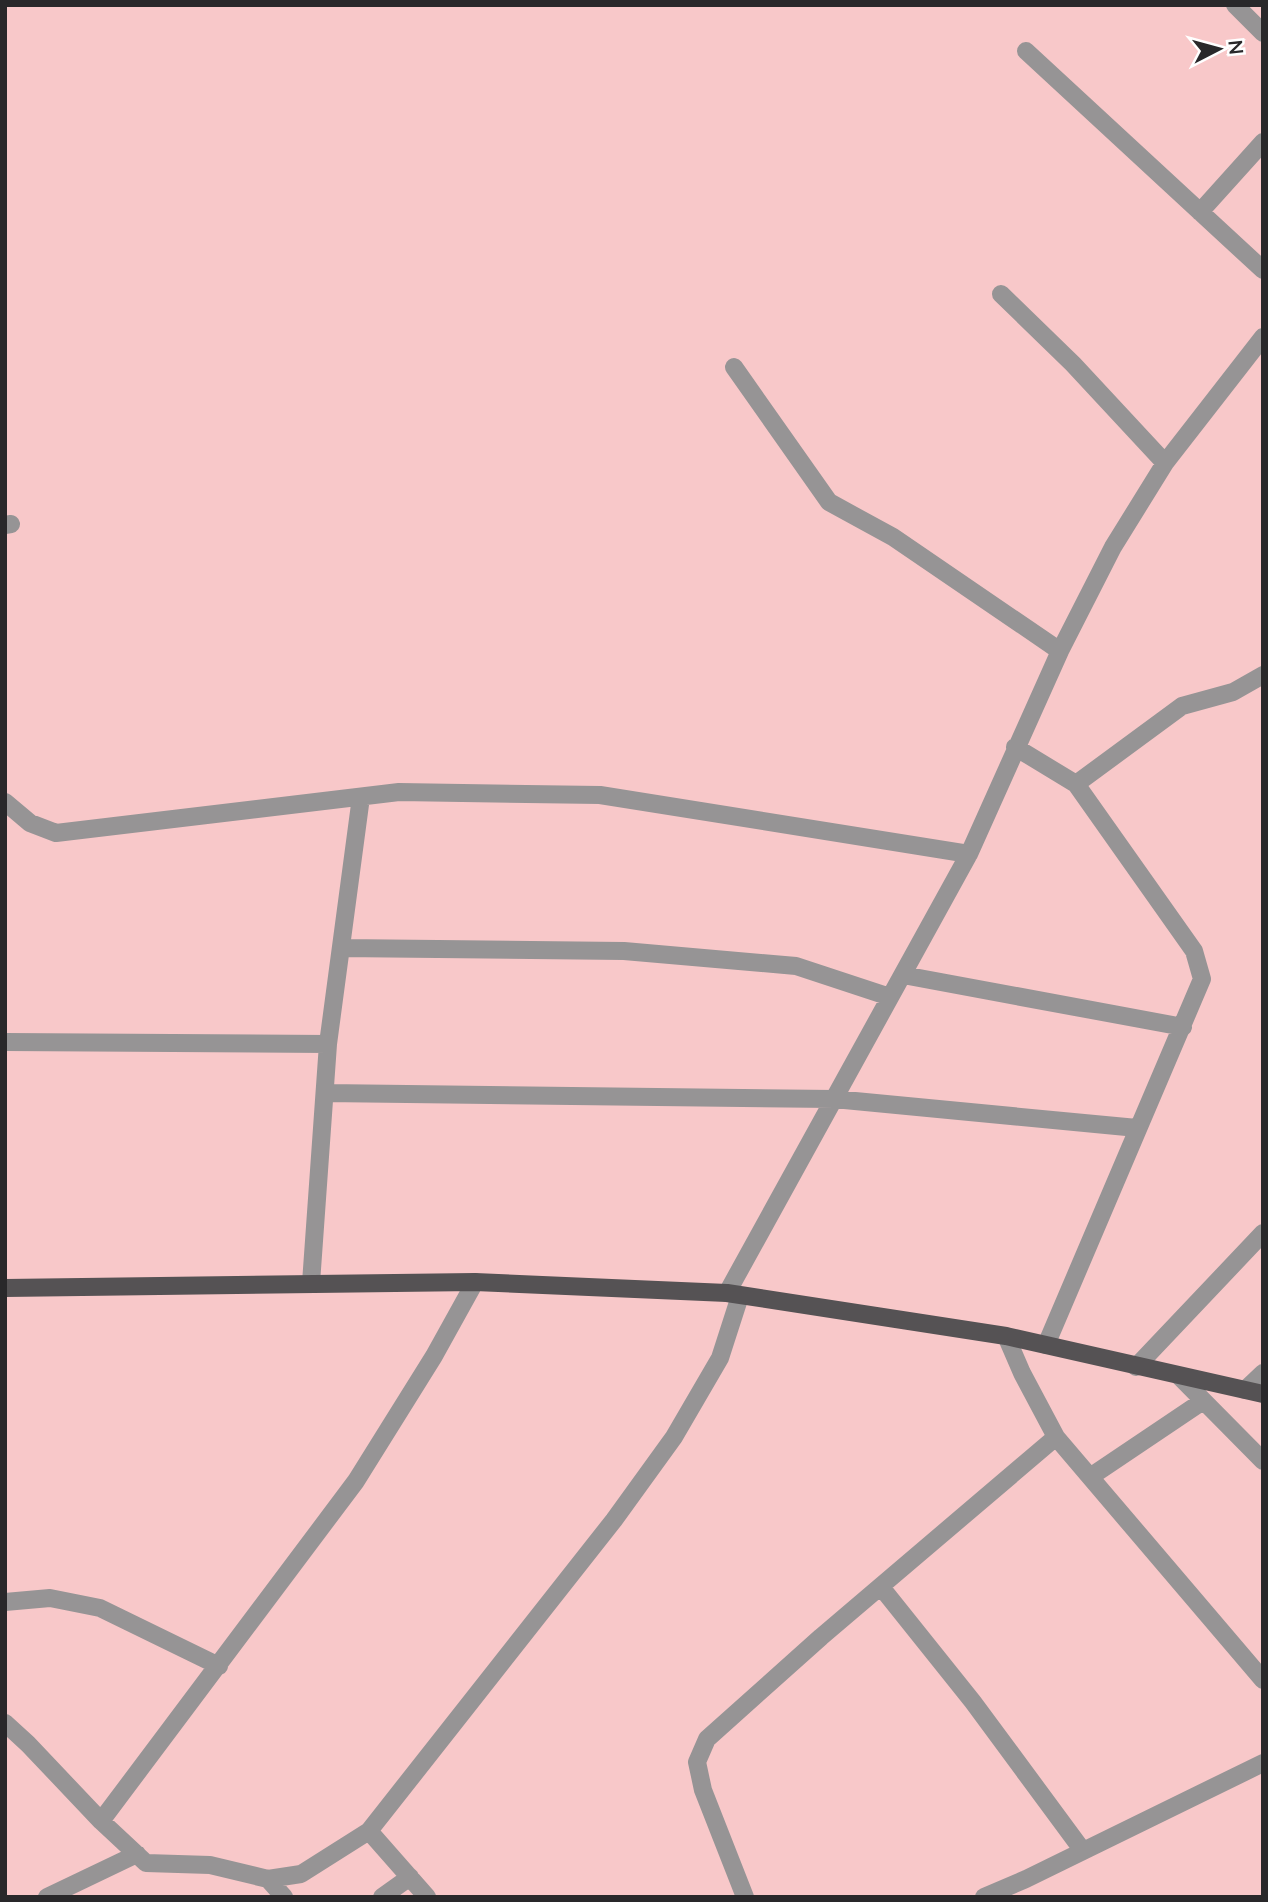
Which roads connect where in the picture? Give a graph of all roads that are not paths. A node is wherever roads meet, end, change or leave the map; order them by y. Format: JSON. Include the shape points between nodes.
{"nodes":[{"id":1,"x":1235,"y":5,"type":"edge"},
{"id":2,"x":1263,"y":33,"type":"edge"},
{"id":3,"x":1026,"y":51,"type":"dead end"},
{"id":4,"x":1263,"y":142,"type":"edge"},
{"id":5,"x":1200,"y":212,"type":"junction"},
{"id":6,"x":1263,"y":270,"type":"edge"},
{"id":7,"x":1001,"y":294,"type":"dead end"},
{"id":8,"x":1263,"y":337,"type":"edge"},
{"id":9,"x":734,"y":367,"type":"dead end"},
{"id":10,"x":1165,"y":463,"type":"junction"},
{"id":11,"x":1060,"y":651,"type":"junction"},
{"id":12,"x":1263,"y":676,"type":"edge"},
{"id":13,"x":1015,"y":747,"type":"junction"},
{"id":14,"x":1076,"y":785,"type":"junction"},
{"id":15,"x":361,"y":797,"type":"junction"},
{"id":16,"x":5,"y":802,"type":"edge"},
{"id":17,"x":969,"y":854,"type":"junction"},
{"id":18,"x":341,"y":948,"type":"junction"},
{"id":19,"x":902,"y":975,"type":"junction"},
{"id":20,"x":890,"y":997,"type":"junction"},
{"id":21,"x":1183,"y":1027,"type":"junction"},
{"id":22,"x":5,"y":1042,"type":"edge"},
{"id":23,"x":328,"y":1044,"type":"junction"},
{"id":24,"x":325,"y":1093,"type":"junction"},
{"id":25,"x":834,"y":1099,"type":"junction"},
{"id":26,"x":1137,"y":1128,"type":"junction"},
{"id":27,"x":1263,"y":1233,"type":"edge"},
{"id":28,"x":474,"y":1282,"type":"junction"},
{"id":29,"x":311,"y":1283,"type":"junction"},
{"id":30,"x":5,"y":1288,"type":"edge"},
{"id":31,"x":734,"y":1295,"type":"junction"},
{"id":32,"x":1006,"y":1336,"type":"junction"},
{"id":33,"x":1046,"y":1345,"type":"junction"},
{"id":34,"x":1136,"y":1367,"type":"junction"},
{"id":35,"x":1263,"y":1373,"type":"edge"},
{"id":36,"x":1178,"y":1376,"type":"junction"},
{"id":37,"x":1254,"y":1392,"type":"edge"},
{"id":38,"x":1203,"y":1401,"type":"junction"},
{"id":39,"x":1056,"y":1437,"type":"junction"},
{"id":40,"x":1263,"y":1461,"type":"edge"},
{"id":41,"x":1090,"y":1477,"type":"junction"},
{"id":42,"x":881,"y":1587,"type":"junction"},
{"id":43,"x":5,"y":1602,"type":"edge"},
{"id":44,"x":219,"y":1666,"type":"junction"},
{"id":45,"x":1263,"y":1680,"type":"edge"},
{"id":46,"x":5,"y":1723,"type":"edge"},
{"id":47,"x":1263,"y":1763,"type":"edge"},
{"id":48,"x":101,"y":1821,"type":"junction"},
{"id":49,"x":369,"y":1831,"type":"junction"},
{"id":50,"x":1083,"y":1852,"type":"junction"},
{"id":51,"x":137,"y":1854,"type":"junction"},
{"id":52,"x":410,"y":1877,"type":"junction"},
{"id":53,"x":268,"y":1879,"type":"junction"},
{"id":54,"x":47,"y":1897,"type":"edge"},
{"id":55,"x":284,"y":1897,"type":"edge"},
{"id":56,"x":382,"y":1897,"type":"edge"},
{"id":57,"x":428,"y":1897,"type":"edge"},
{"id":58,"x":745,"y":1897,"type":"edge"},
{"id":59,"x":984,"y":1897,"type":"edge"}],
"edges":[{"from":1,"to":2,"type":"street"},
{"from":3,"to":5,"type":"street"},
{"from":4,"to":5,"type":"street"},
{"from":5,"to":6,"type":"street"},
{"from":7,"to":10,"type":"street"},
{"from":8,"to":10,"type":"street"},
{"from":9,"to":11,"type":"street","via":[[830,502],[893,537]]},
{"from":10,"to":11,"type":"street","via":[[1113,547]]},
{"from":11,"to":13,"type":"street"},
{"from":12,"to":14,"type":"street","via":[[1233,692],[1182,706]]},
{"from":13,"to":14,"type":"street"},
{"from":13,"to":17,"type":"street"},
{"from":14,"to":21,"type":"street","via":[[1194,951],[1202,979]]},
{"from":15,"to":16,"type":"street","via":[[56,833],[30,823]]},
{"from":15,"to":17,"type":"street","via":[[398,792],[600,795]]},
{"from":15,"to":18,"type":"street"},
{"from":17,"to":19,"type":"street"},
{"from":18,"to":20,"type":"street","via":[[624,951],[796,966]]},
{"from":18,"to":23,"type":"street"},
{"from":19,"to":20,"type":"street"},
{"from":19,"to":21,"type":"street"},
{"from":20,"to":25,"type":"street"},
{"from":21,"to":26,"type":"street"},
{"from":22,"to":23,"type":"street"},
{"from":23,"to":24,"type":"street"},
{"from":24,"to":25,"type":"street"},
{"from":24,"to":29,"type":"street"},
{"from":25,"to":26,"type":"street"},
{"from":25,"to":31,"type":"street"},
{"from":26,"to":33,"type":"street"},
{"from":27,"to":34,"type":"street"},
{"from":28,"to":29,"type":"main road"},
{"from":28,"to":31,"type":"main road"},
{"from":28,"to":44,"type":"street","via":[[356,1481]]},
{"from":29,"to":30,"type":"main road"},
{"from":31,"to":32,"type":"main road"},
{"from":31,"to":49,"type":"street","via":[[720,1358],[674,1437]]},
{"from":32,"to":33,"type":"main road"},
{"from":32,"to":39,"type":"street"},
{"from":33,"to":34,"type":"main road"},
{"from":34,"to":36,"type":"main road"},
{"from":35,"to":37,"type":"street"},
{"from":36,"to":37,"type":"main road"},
{"from":36,"to":38,"type":"street"},
{"from":38,"to":40,"type":"street"},
{"from":38,"to":41,"type":"street"},
{"from":39,"to":41,"type":"street"},
{"from":39,"to":42,"type":"street"},
{"from":41,"to":45,"type":"street"},
{"from":42,"to":50,"type":"street"},
{"from":42,"to":58,"type":"street","via":[[708,1739],[698,1762],[703,1790]]},
{"from":43,"to":44,"type":"street","via":[[50,1598],[100,1608]]},
{"from":44,"to":48,"type":"street"},
{"from":46,"to":48,"type":"street"},
{"from":47,"to":50,"type":"street"},
{"from":48,"to":51,"type":"street"},
{"from":49,"to":52,"type":"street"},
{"from":49,"to":53,"type":"street","via":[[301,1874]]},
{"from":50,"to":59,"type":"street"},
{"from":51,"to":53,"type":"street","via":[[146,1863],[211,1865]]},
{"from":51,"to":54,"type":"street"},
{"from":52,"to":56,"type":"street"},
{"from":52,"to":57,"type":"street"},
{"from":53,"to":55,"type":"street"}]}
